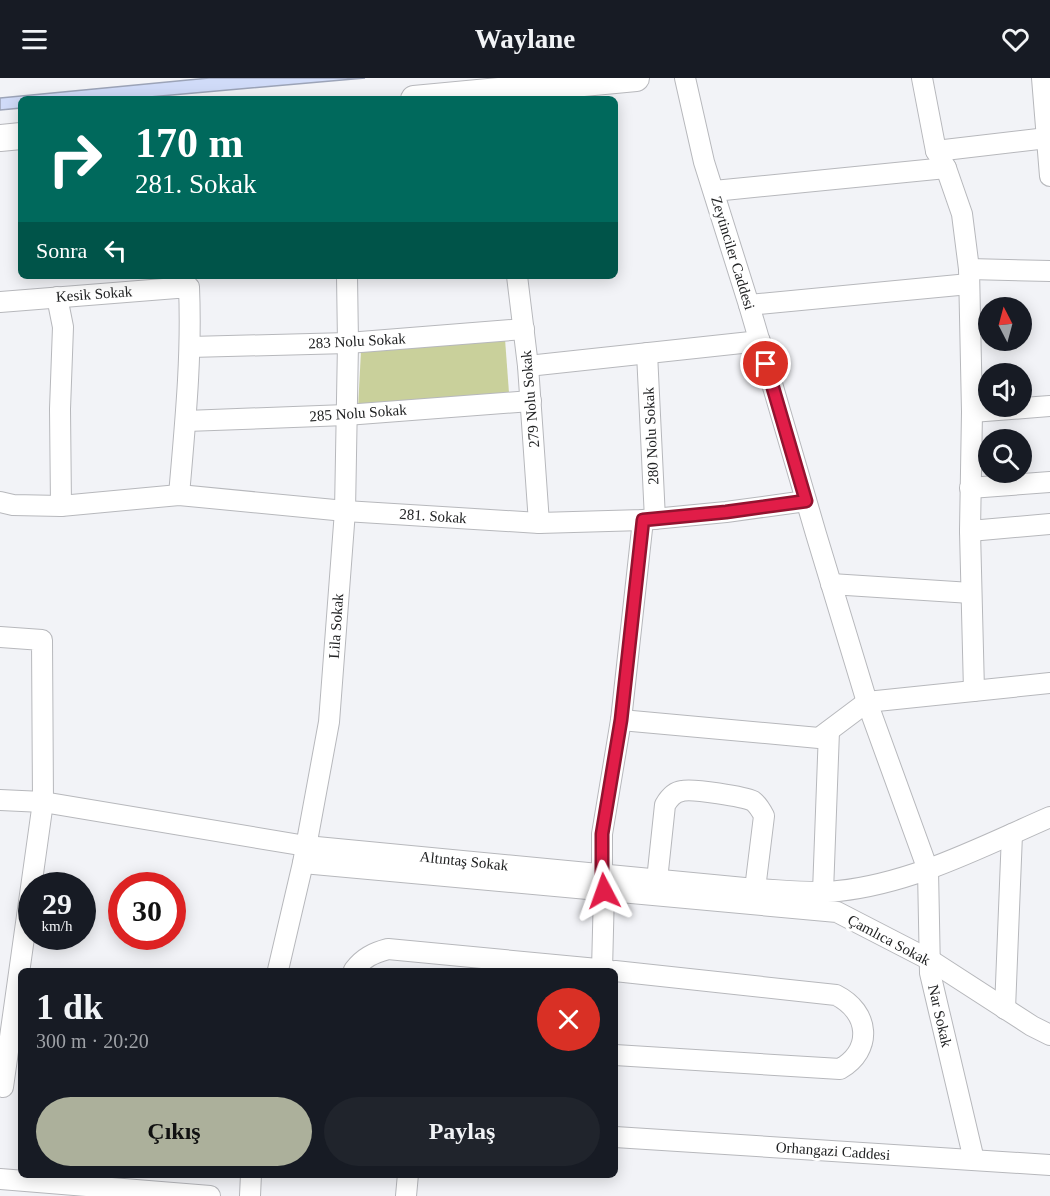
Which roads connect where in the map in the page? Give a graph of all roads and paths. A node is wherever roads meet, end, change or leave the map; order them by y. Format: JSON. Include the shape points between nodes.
{"nodes":[{"id":1,"x":636,"y":78,"type":"edge"},
{"id":2,"x":685,"y":78,"type":"edge"},
{"id":3,"x":922,"y":78,"type":"edge"},
{"id":4,"x":1042,"y":78,"type":"edge"},
{"id":5,"x":494,"y":95,"type":"edge"},
{"id":6,"x":474,"y":96,"type":"edge"},
{"id":7,"x":18,"y":136,"type":"edge"},
{"id":8,"x":0,"y":138,"type":"edge"},
{"id":9,"x":1047,"y":138,"type":"junction"},
{"id":10,"x":941,"y":160,"type":"junction"},
{"id":11,"x":1050,"y":176,"type":"edge"},
{"id":12,"x":714,"y":191,"type":"junction"},
{"id":13,"x":1050,"y":271,"type":"edge"},
{"id":14,"x":969,"y":277,"type":"junction"},
{"id":15,"x":347,"y":279,"type":"edge"},
{"id":16,"x":517,"y":279,"type":"edge"},
{"id":17,"x":189,"y":285,"type":"edge"},
{"id":18,"x":57,"y":297,"type":"junction"},
{"id":19,"x":0,"y":302,"type":"edge"},
{"id":20,"x":749,"y":305,"type":"junction"},
{"id":21,"x":524,"y":329,"type":"junction"},
{"id":22,"x":760,"y":341,"type":"junction"},
{"id":23,"x":348,"y":343,"type":"junction"},
{"id":24,"x":190,"y":347,"type":"junction"},
{"id":25,"x":647,"y":354,"type":"junction"},
{"id":26,"x":528,"y":366,"type":"junction"},
{"id":27,"x":531,"y":401,"type":"junction"},
{"id":28,"x":1050,"y":406,"type":"edge"},
{"id":29,"x":972,"y":412,"type":"junction"},
{"id":30,"x":346,"y":415,"type":"junction"},
{"id":31,"x":186,"y":421,"type":"junction"},
{"id":32,"x":1050,"y":482,"type":"edge"},
{"id":33,"x":970,"y":488,"type":"junction"},
{"id":34,"x":179,"y":495,"type":"junction"},
{"id":35,"x":806,"y":501,"type":"junction"},
{"id":36,"x":0,"y":502,"type":"edge"},
{"id":37,"x":61,"y":506,"type":"junction"},
{"id":38,"x":345,"y":511,"type":"junction"},
{"id":39,"x":649,"y":520,"type":"junction"},
{"id":40,"x":539,"y":523,"type":"junction"},
{"id":41,"x":1050,"y":524,"type":"edge"},
{"id":42,"x":970,"y":531,"type":"junction"},
{"id":43,"x":831,"y":584,"type":"junction"},
{"id":44,"x":972,"y":593,"type":"junction"},
{"id":45,"x":0,"y":637,"type":"edge"},
{"id":46,"x":1050,"y":683,"type":"edge"},
{"id":47,"x":974,"y":691,"type":"junction"},
{"id":48,"x":867,"y":702,"type":"junction"},
{"id":49,"x":621,"y":720,"type":"junction"},
{"id":50,"x":829,"y":731,"type":"junction"},
{"id":51,"x":0,"y":800,"type":"edge"},
{"id":52,"x":43,"y":802,"type":"junction"},
{"id":53,"x":1050,"y":817,"type":"edge"},
{"id":54,"x":1012,"y":834,"type":"junction"},
{"id":55,"x":304,"y":854,"type":"junction"},
{"id":56,"x":928,"y":870,"type":"junction"},
{"id":57,"x":657,"y":880,"type":"junction"},
{"id":58,"x":603,"y":882,"type":"junction"},
{"id":59,"x":755,"y":890,"type":"junction"},
{"id":60,"x":829,"y":892,"type":"junction"},
{"id":61,"x":837,"y":912,"type":"junction"},
{"id":62,"x":930,"y":960,"type":"junction"},
{"id":63,"x":23,"y":968,"type":"edge"},
{"id":64,"x":278,"y":968,"type":"edge"},
{"id":65,"x":356,"y":968,"type":"edge"},
{"id":66,"x":582,"y":968,"type":"edge"},
{"id":67,"x":602,"y":968,"type":"edge"},
{"id":68,"x":618,"y":971,"type":"edge"},
{"id":69,"x":18,"y":1006,"type":"edge"},
{"id":70,"x":1005,"y":1009,"type":"junction"},
{"id":71,"x":1050,"y":1035,"type":"edge"},
{"id":72,"x":618,"y":1055,"type":"edge"},
{"id":73,"x":8,"y":1087,"type":"edge"},
{"id":74,"x":618,"y":1137,"type":"edge"},
{"id":75,"x":974,"y":1160,"type":"junction"},
{"id":76,"x":1050,"y":1165,"type":"edge"},
{"id":77,"x":251,"y":1178,"type":"edge"},
{"id":78,"x":408,"y":1178,"type":"edge"},
{"id":79,"x":0,"y":1179,"type":"edge"},
{"id":80,"x":210,"y":1196,"type":"edge"},
{"id":81,"x":250,"y":1196,"type":"edge"},
{"id":82,"x":406,"y":1196,"type":"edge"}],
"edges":[{"from":1,"to":5,"type":"main road"},
{"from":2,"to":12,"type":"street","name":"Zeytinciler Caddesi"},
{"from":3,"to":10,"type":"street"},
{"from":4,"to":9,"type":"street"},
{"from":5,"to":6,"type":"main road"},
{"from":7,"to":8,"type":"main road"},
{"from":9,"to":10,"type":"street"},
{"from":9,"to":11,"type":"street"},
{"from":10,"to":12,"type":"street"},
{"from":10,"to":14,"type":"street","via":[[962,214]]},
{"from":12,"to":20,"type":"street","name":"Zeytinciler Caddesi"},
{"from":13,"to":14,"type":"street"},
{"from":14,"to":20,"type":"street"},
{"from":14,"to":29,"type":"street"},
{"from":15,"to":23,"type":"street","name":"Lila Sokak"},
{"from":16,"to":21,"type":"street","name":"279 Nolu Sokak"},
{"from":17,"to":18,"type":"street","name":"Kesik Sokak"},
{"from":17,"to":24,"type":"street"},
{"from":18,"to":19,"type":"street","name":"Kesik Sokak"},
{"from":18,"to":37,"type":"street","via":[[63,327]]},
{"from":20,"to":22,"type":"street","name":"Zeytinciler Caddesi"},
{"from":21,"to":23,"type":"street","name":"283 Nolu Sokak"},
{"from":21,"to":26,"type":"street","name":"279 Nolu Sokak"},
{"from":22,"to":25,"type":"street"},
{"from":22,"to":35,"type":"street","name":"Zeytinciler Caddesi"},
{"from":23,"to":24,"type":"street","name":"283 Nolu Sokak"},
{"from":23,"to":30,"type":"street","name":"Lila Sokak"},
{"from":24,"to":31,"type":"street"},
{"from":25,"to":26,"type":"street"},
{"from":25,"to":39,"type":"street","name":"280 Nolu Sokak"},
{"from":26,"to":27,"type":"street","name":"279 Nolu Sokak"},
{"from":27,"to":30,"type":"street","name":"285 Nolu Sokak"},
{"from":27,"to":40,"type":"street","name":"279 Nolu Sokak"},
{"from":28,"to":29,"type":"street"},
{"from":29,"to":33,"type":"street"},
{"from":30,"to":31,"type":"street","name":"285 Nolu Sokak"},
{"from":30,"to":38,"type":"street","name":"Lila Sokak"},
{"from":31,"to":34,"type":"street"},
{"from":32,"to":33,"type":"street"},
{"from":33,"to":42,"type":"street"},
{"from":34,"to":37,"type":"street","name":"281. Sokak"},
{"from":34,"to":38,"type":"street","name":"281. Sokak"},
{"from":35,"to":39,"type":"street","name":"281. Sokak"},
{"from":35,"to":43,"type":"street","name":"Zeytinciler Caddesi"},
{"from":36,"to":37,"type":"street","name":"281. Sokak","via":[[13,506]]},
{"from":38,"to":40,"type":"street","name":"281. Sokak"},
{"from":38,"to":55,"type":"street","name":"Lila Sokak","via":[[329,723]]},
{"from":39,"to":40,"type":"street","name":"281. Sokak"},
{"from":39,"to":49,"type":"street","name":"280 Nolu Sokak"},
{"from":41,"to":42,"type":"street"},
{"from":42,"to":44,"type":"street"},
{"from":43,"to":44,"type":"street"},
{"from":43,"to":48,"type":"street","name":"Zeytinciler Caddesi"},
{"from":44,"to":47,"type":"street"},
{"from":45,"to":52,"type":"street","via":[[42,640]]},
{"from":46,"to":47,"type":"street"},
{"from":47,"to":48,"type":"street"},
{"from":48,"to":50,"type":"street"},
{"from":48,"to":56,"type":"street","name":"Zeytinciler Caddesi"},
{"from":49,"to":50,"type":"street","via":[[819,738]]},
{"from":49,"to":58,"type":"street","name":"280 Nolu Sokak","via":[[602,834]]},
{"from":50,"to":60,"type":"street","name":"Çamlıca Sokak"},
{"from":51,"to":52,"type":"street","name":"Altıntaş Sokak"},
{"from":52,"to":55,"type":"street","name":"Altıntaş Sokak"},
{"from":52,"to":63,"type":"street"},
{"from":53,"to":54,"type":"street","name":"Altıntaş Sokak"},
{"from":54,"to":56,"type":"street","name":"Altıntaş Sokak"},
{"from":54,"to":70,"type":"street"},
{"from":55,"to":58,"type":"street","name":"Altıntaş Sokak"},
{"from":55,"to":64,"type":"street","name":"Lila Sokak"},
{"from":56,"to":60,"type":"street","name":"Altıntaş Sokak","via":[[872,886]]},
{"from":56,"to":62,"type":"street","name":"Nar Sokak"},
{"from":57,"to":58,"type":"street","name":"Altıntaş Sokak"},
{"from":57,"to":59,"type":"street","name":"Altıntaş Sokak"},
{"from":57,"to":59,"type":"street","via":[[665,805],[670,797],[687,790],[744,798],[761,809],[764,816]]},
{"from":58,"to":61,"type":"street","name":"Altıntaş Sokak"},
{"from":58,"to":67,"type":"street","name":"280 Nolu Sokak"},
{"from":59,"to":60,"type":"street","name":"Altıntaş Sokak"},
{"from":60,"to":61,"type":"street","name":"Çamlıca Sokak"},
{"from":61,"to":62,"type":"street","name":"Çamlıca Sokak"},
{"from":62,"to":70,"type":"street","name":"Çamlıca Sokak"},
{"from":62,"to":75,"type":"street","name":"Nar Sokak"},
{"from":65,"to":66,"type":"street","via":[[368,956],[388,949]]},
{"from":68,"to":72,"type":"street","via":[[836,995],[858,1014],[863,1033],[859,1052],[840,1070]]},
{"from":69,"to":73,"type":"street"},
{"from":70,"to":71,"type":"street","name":"Çamlıca Sokak"},
{"from":74,"to":75,"type":"street","name":"Orhangazi Caddesi"},
{"from":75,"to":76,"type":"street","name":"Orhangazi Caddesi"},
{"from":77,"to":81,"type":"street"},
{"from":78,"to":82,"type":"street"},
{"from":79,"to":80,"type":"street"}]}
